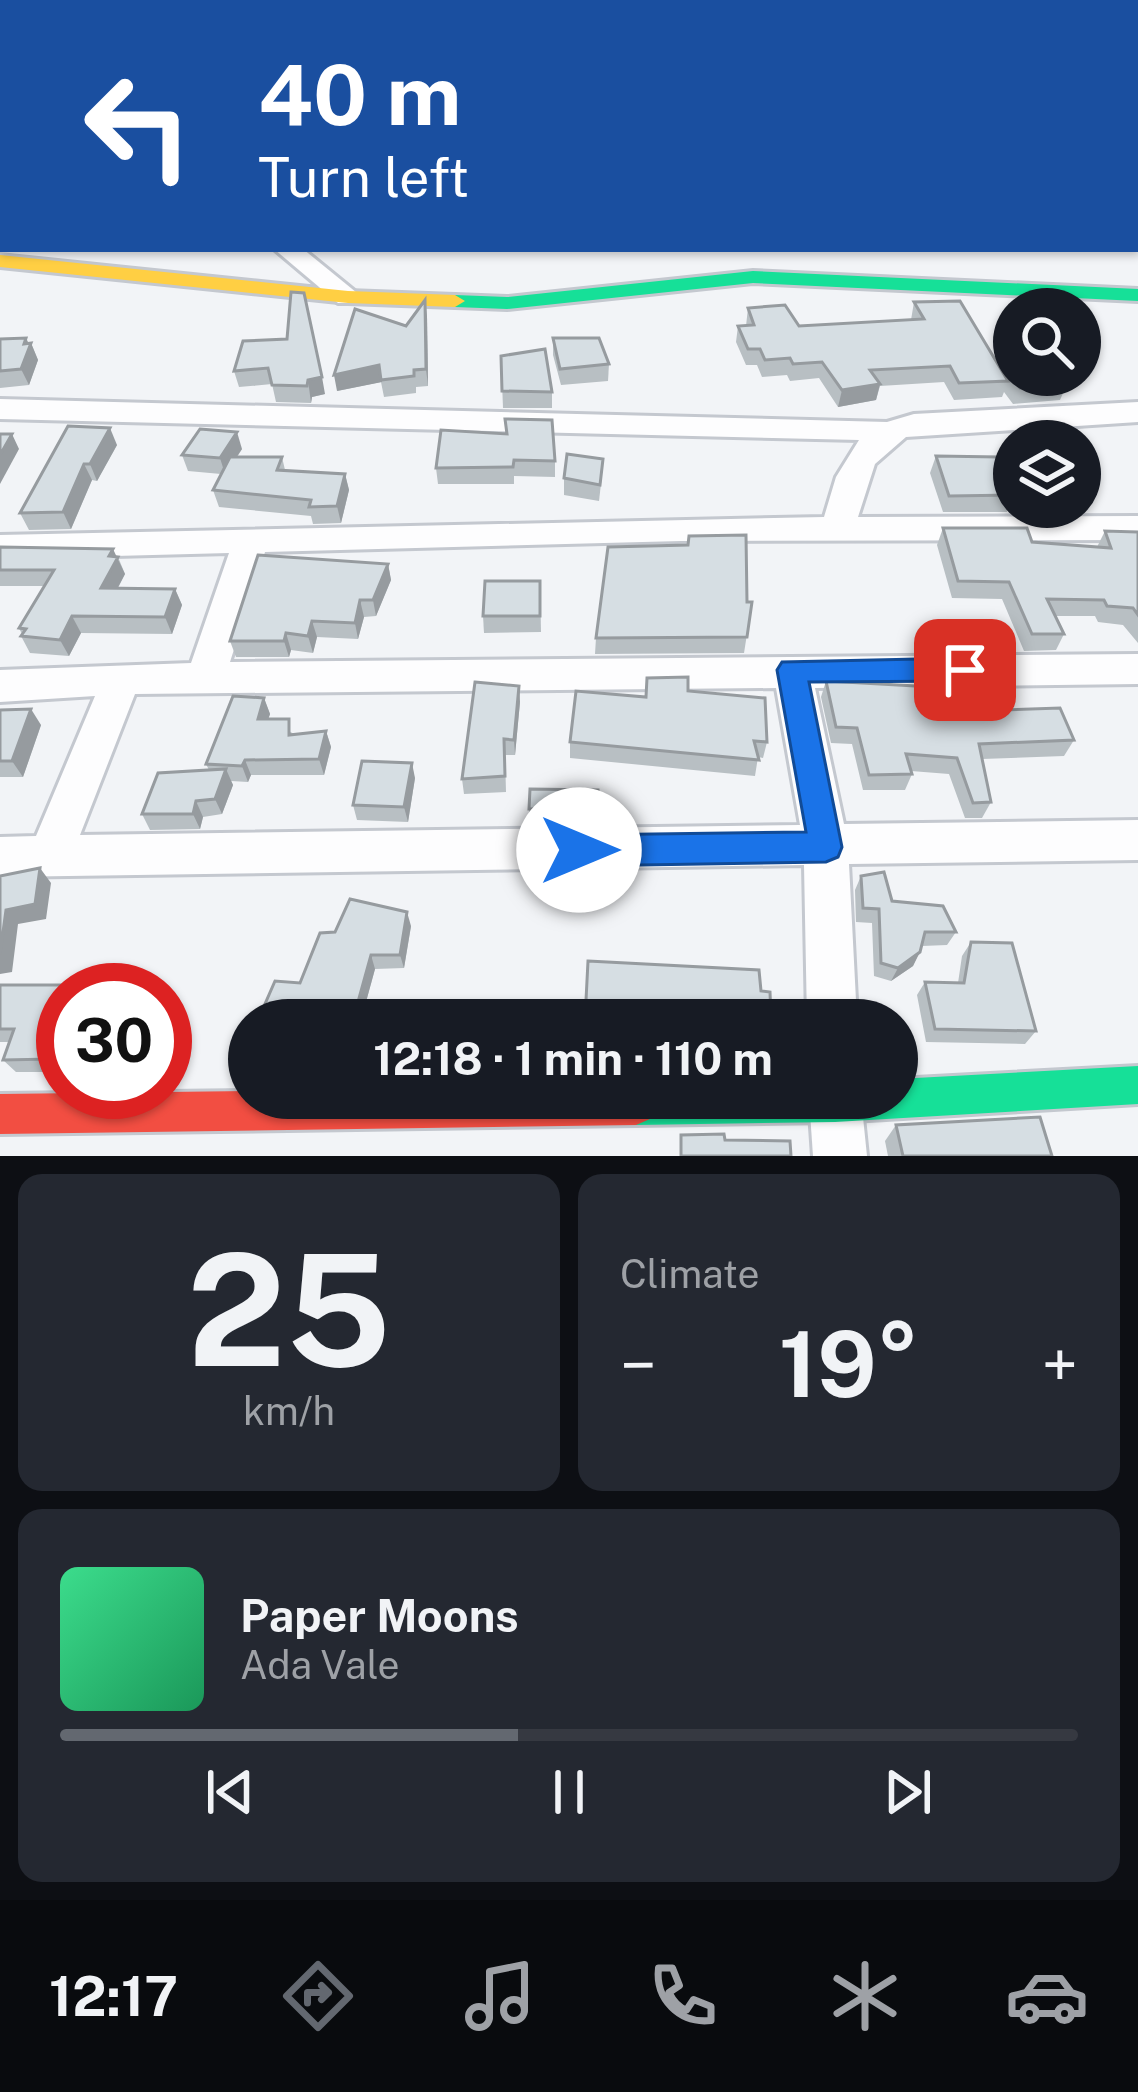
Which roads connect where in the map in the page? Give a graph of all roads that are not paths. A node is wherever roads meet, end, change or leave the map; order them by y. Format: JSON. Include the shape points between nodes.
{"nodes":[{"id":1,"x":291,"y":252,"type":"edge"},
{"id":2,"x":0,"y":261,"type":"edge"},
{"id":3,"x":1138,"y":295,"type":"edge"},
{"id":4,"x":348,"y":297,"type":"junction"},
{"id":5,"x":0,"y":410,"type":"edge"},
{"id":6,"x":1138,"y":412,"type":"edge"},
{"id":7,"x":882,"y":431,"type":"junction"},
{"id":8,"x":1138,"y":528,"type":"edge"},
{"id":9,"x":837,"y":531,"type":"junction"},
{"id":10,"x":252,"y":538,"type":"junction"},
{"id":11,"x":0,"y":547,"type":"edge"},
{"id":12,"x":1138,"y":669,"type":"edge"},
{"id":13,"x":792,"y":670,"type":"junction"},
{"id":14,"x":205,"y":678,"type":"junction"},
{"id":15,"x":122,"y":679,"type":"junction"},
{"id":16,"x":0,"y":686,"type":"edge"},
{"id":17,"x":1138,"y":840,"type":"edge"},
{"id":18,"x":826,"y":847,"type":"junction"},
{"id":19,"x":50,"y":856,"type":"junction"},
{"id":20,"x":0,"y":857,"type":"edge"},
{"id":21,"x":831,"y":999,"type":"edge"},
{"id":22,"x":1138,"y":1085,"type":"edge"},
{"id":23,"x":918,"y":1096,"type":"edge"},
{"id":24,"x":228,"y":1110,"type":"edge"},
{"id":25,"x":0,"y":1114,"type":"edge"},
{"id":26,"x":837,"y":1119,"type":"edge"},
{"id":27,"x":840,"y":1156,"type":"edge"}],
"edges":[{"from":1,"to":4,"type":"street"},
{"from":2,"to":4,"type":"street"},
{"from":3,"to":4,"type":"street","via":[[754,277],[506,303]]},
{"from":5,"to":7,"type":"street"},
{"from":6,"to":7,"type":"street"},
{"from":7,"to":9,"type":"street","via":[[861,457]]},
{"from":8,"to":9,"type":"street"},
{"from":9,"to":10,"type":"street"},
{"from":10,"to":11,"type":"street"},
{"from":10,"to":14,"type":"street"},
{"from":12,"to":13,"type":"street"},
{"from":13,"to":14,"type":"street"},
{"from":13,"to":18,"type":"street"},
{"from":14,"to":15,"type":"street"},
{"from":15,"to":16,"type":"street"},
{"from":15,"to":19,"type":"street"},
{"from":17,"to":18,"type":"street"},
{"from":18,"to":19,"type":"street"},
{"from":18,"to":21,"type":"street"},
{"from":19,"to":20,"type":"street"},
{"from":22,"to":23,"type":"street"},
{"from":24,"to":25,"type":"street"},
{"from":26,"to":27,"type":"street"}]}
